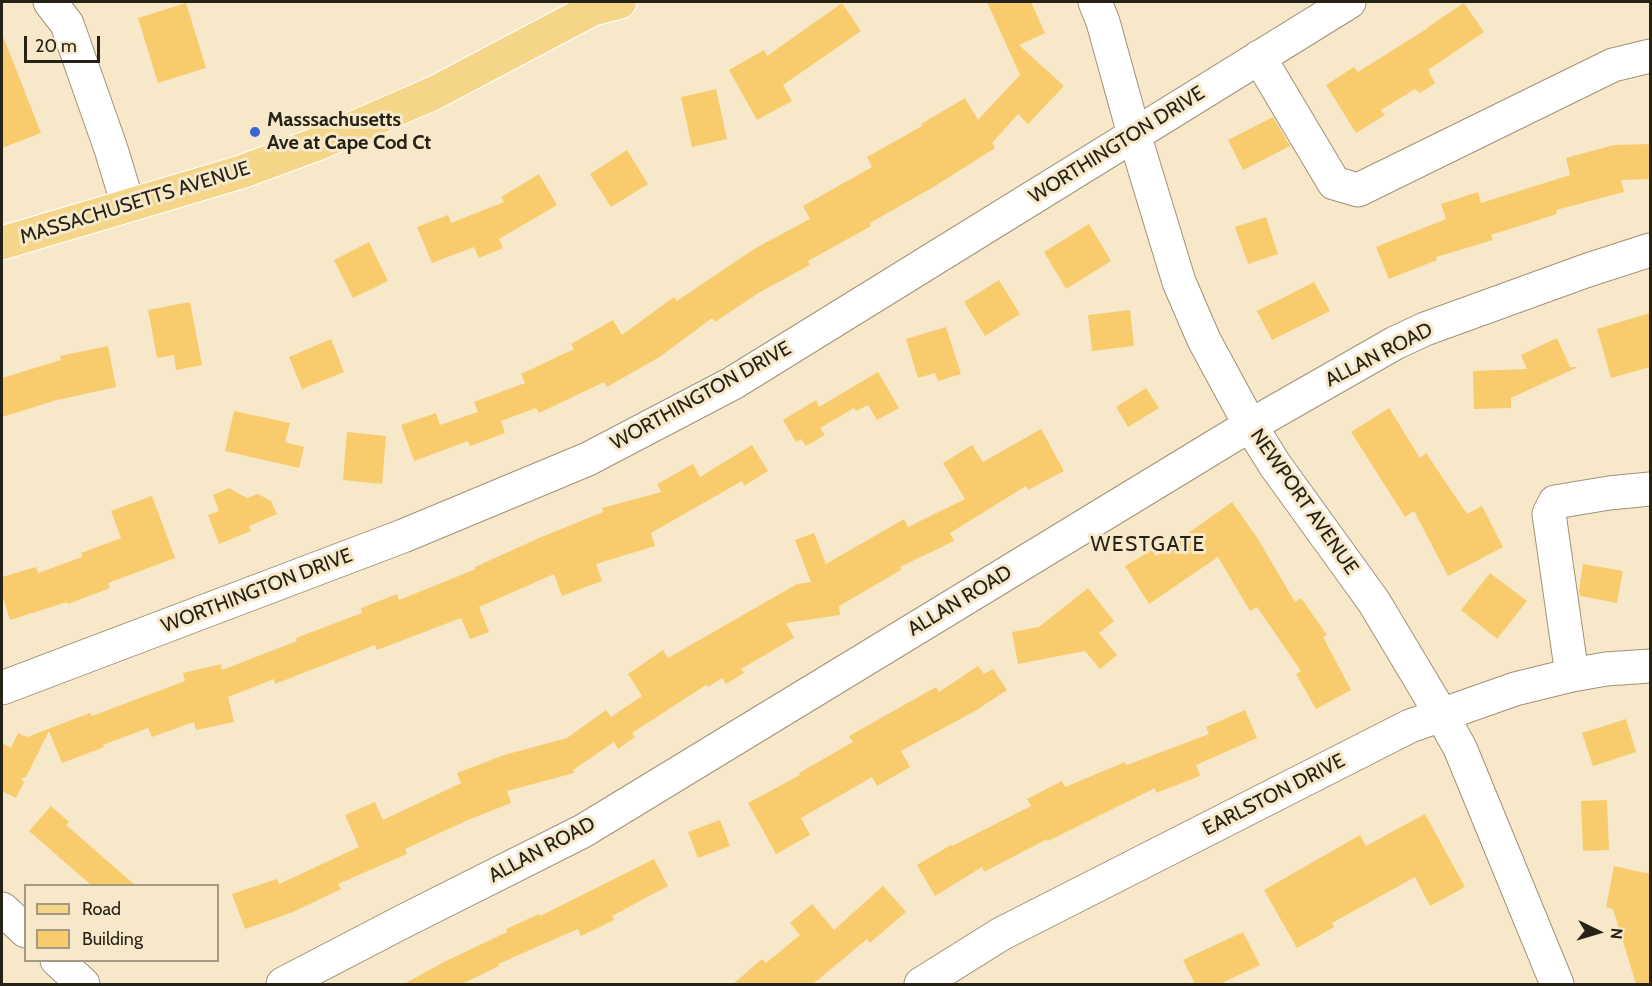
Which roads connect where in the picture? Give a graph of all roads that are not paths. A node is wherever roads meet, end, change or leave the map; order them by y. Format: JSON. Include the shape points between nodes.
{"nodes":[{"id":1,"x":50,"y":2,"type":"edge"},
{"id":2,"x":1095,"y":2,"type":"edge"},
{"id":3,"x":604,"y":4,"type":"edge"},
{"id":4,"x":1328,"y":7,"type":"edge"},
{"id":5,"x":1650,"y":56,"type":"edge"},
{"id":6,"x":1259,"y":57,"type":"junction"},
{"id":7,"x":1134,"y":134,"type":"junction"},
{"id":8,"x":128,"y":205,"type":"junction"},
{"id":9,"x":2,"y":243,"type":"edge"},
{"id":10,"x":1650,"y":250,"type":"edge"},
{"id":11,"x":1250,"y":425,"type":"junction"},
{"id":12,"x":1650,"y":489,"type":"edge"},
{"id":13,"x":1650,"y":666,"type":"edge"},
{"id":14,"x":1572,"y":675,"type":"junction"},
{"id":15,"x":2,"y":688,"type":"edge"},
{"id":16,"x":1441,"y":714,"type":"junction"},
{"id":17,"x":2,"y":909,"type":"edge"},
{"id":18,"x":24,"y":929,"type":"edge"},
{"id":19,"x":59,"y":962,"type":"edge"},
{"id":20,"x":83,"y":984,"type":"edge"},
{"id":21,"x":283,"y":984,"type":"edge"},
{"id":22,"x":921,"y":984,"type":"edge"},
{"id":23,"x":1557,"y":984,"type":"edge"}],
"edges":[{"from":1,"to":8,"type":"street","via":[[67,24]]},
{"from":2,"to":7,"type":"street","name":"NEWPORT AVENUE"},
{"from":3,"to":8,"type":"main road","name":"MASSACHUSETTS AVENUE","via":[[434,93],[317,144],[241,172]]},
{"from":4,"to":6,"type":"street","name":"WORTHINGTON DRIVE"},
{"from":5,"to":6,"type":"street","via":[[1613,65],[1358,190],[1334,183]]},
{"from":6,"to":7,"type":"street","name":"WORTHINGTON DRIVE"},
{"from":7,"to":11,"type":"street","name":"NEWPORT AVENUE","via":[[1179,282],[1204,340]]},
{"from":7,"to":15,"type":"street","name":"WORTHINGTON DRIVE","via":[[732,383],[588,459],[403,536]]},
{"from":8,"to":9,"type":"main road","name":"MASSACHUSETTS AVENUE"},
{"from":10,"to":11,"type":"street","name":"ALLAN ROAD","via":[[1425,329]]},
{"from":11,"to":16,"type":"street","name":"NEWPORT AVENUE","via":[[1374,602]]},
{"from":11,"to":21,"type":"street","name":"ALLAN ROAD","via":[[583,831]]},
{"from":12,"to":14,"type":"street","via":[[1555,501],[1549,514]]},
{"from":13,"to":14,"type":"street","name":"EARLSTON DRIVE"},
{"from":14,"to":16,"type":"street","name":"EARLSTON DRIVE"},
{"from":16,"to":22,"type":"street","name":"EARLSTON DRIVE","via":[[1410,726],[1001,934]]},
{"from":16,"to":23,"type":"street","name":"NEWPORT AVENUE","via":[[1460,748]]},
{"from":17,"to":18,"type":"street"},
{"from":19,"to":20,"type":"street"}]}
